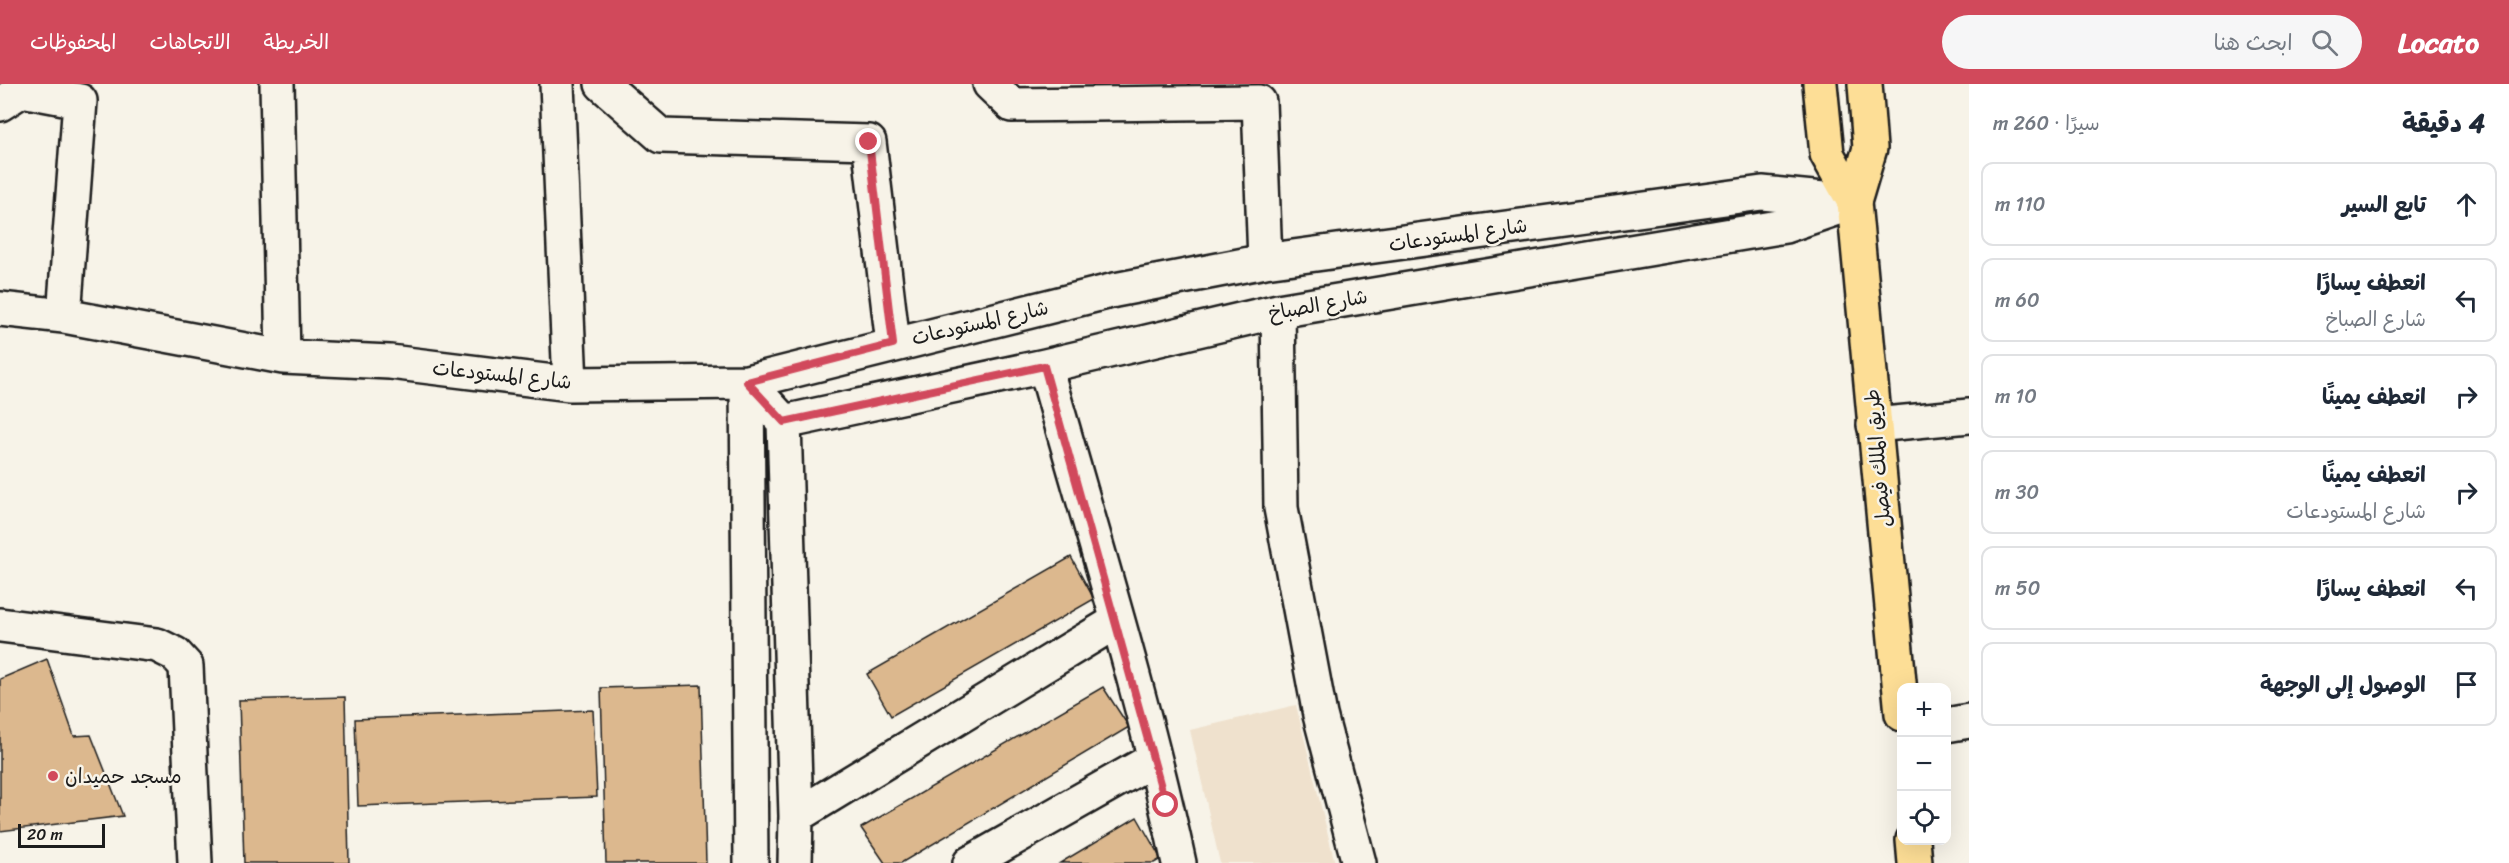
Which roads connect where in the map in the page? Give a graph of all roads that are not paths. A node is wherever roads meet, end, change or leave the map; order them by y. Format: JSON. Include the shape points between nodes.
{"nodes":[{"id":1,"x":277,"y":84,"type":"edge"},
{"id":2,"x":557,"y":84,"type":"edge"},
{"id":3,"x":602,"y":84,"type":"edge"},
{"id":4,"x":990,"y":84,"type":"edge"},
{"id":5,"x":1820,"y":84,"type":"edge"},
{"id":6,"x":1865,"y":84,"type":"edge"},
{"id":7,"x":0,"y":104,"type":"edge"},
{"id":8,"x":1854,"y":202,"type":"junction"},
{"id":9,"x":1265,"y":261,"type":"junction"},
{"id":10,"x":0,"y":309,"type":"edge"},
{"id":11,"x":1278,"y":311,"type":"junction"},
{"id":12,"x":64,"y":316,"type":"junction"},
{"id":13,"x":893,"y":344,"type":"junction"},
{"id":14,"x":283,"y":357,"type":"junction"},
{"id":15,"x":1044,"y":366,"type":"junction"},
{"id":16,"x":747,"y":382,"type":"junction"},
{"id":17,"x":570,"y":384,"type":"junction"},
{"id":18,"x":1969,"y":416,"type":"edge"},
{"id":19,"x":784,"y":422,"type":"junction"},
{"id":20,"x":1874,"y":425,"type":"junction"},
{"id":21,"x":1117,"y":621,"type":"junction"},
{"id":22,"x":0,"y":625,"type":"edge"},
{"id":23,"x":1899,"y":683,"type":"edge"},
{"id":24,"x":1969,"y":721,"type":"edge"},
{"id":25,"x":1951,"y":724,"type":"edge"},
{"id":26,"x":1154,"y":759,"type":"junction"},
{"id":27,"x":796,"y":816,"type":"junction"},
{"id":28,"x":1913,"y":845,"type":"edge"},
{"id":29,"x":195,"y":863,"type":"edge"},
{"id":30,"x":751,"y":863,"type":"edge"},
{"id":31,"x":795,"y":863,"type":"edge"},
{"id":32,"x":970,"y":863,"type":"edge"},
{"id":33,"x":1179,"y":863,"type":"edge"},
{"id":34,"x":1359,"y":863,"type":"edge"},
{"id":35,"x":1915,"y":863,"type":"edge"}],
"edges":[{"from":1,"to":14,"type":"street"},
{"from":2,"to":17,"type":"street"},
{"from":3,"to":13,"type":"street","via":[[661,136],[869,142]]},
{"from":4,"to":9,"type":"street","via":[[1012,105],[1259,102]]},
{"from":5,"to":8,"type":"main road","name":"طريق الملك فيصل","via":[[1827,154]]},
{"from":6,"to":8,"type":"main road","name":"طريق الملك فيصل","via":[[1870,147]]},
{"from":7,"to":12,"type":"street","via":[[22,90],[80,101]]},
{"from":8,"to":9,"type":"street","name":"شارع المستودعات","via":[[1762,193]]},
{"from":8,"to":11,"type":"street","name":"شارع الصباخ","via":[[1785,226]]},
{"from":8,"to":20,"type":"main road","name":"طريق الملك فيصل"},
{"from":9,"to":13,"type":"street","name":"شارع المستودعات","via":[[1115,290]]},
{"from":10,"to":12,"type":"street","name":"شارع المستودعات"},
{"from":11,"to":15,"type":"street","name":"شارع الصباخ"},
{"from":11,"to":34,"type":"street","via":[[1281,508],[1320,715]]},
{"from":12,"to":14,"type":"street","name":"شارع المستودعات"},
{"from":13,"to":16,"type":"street","name":"شارع المستودعات"},
{"from":14,"to":17,"type":"street","name":"شارع المستودعات","via":[[390,362]]},
{"from":15,"to":19,"type":"street","name":"شارع الصباخ"},
{"from":15,"to":21,"type":"street"},
{"from":16,"to":17,"type":"street","name":"شارع المستودعات"},
{"from":16,"to":19,"type":"street"},
{"from":16,"to":30,"type":"street"},
{"from":18,"to":20,"type":"street"},
{"from":19,"to":27,"type":"street"},
{"from":20,"to":23,"type":"main road","name":"طريق الملك فيصل"},
{"from":21,"to":26,"type":"street"},
{"from":21,"to":27,"type":"street"},
{"from":22,"to":29,"type":"street","via":[[157,645],[175,654],[186,666]]},
{"from":24,"to":25,"type":"street"},
{"from":26,"to":32,"type":"street"},
{"from":26,"to":33,"type":"street"},
{"from":27,"to":31,"type":"street"},
{"from":28,"to":35,"type":"main road"}]}
